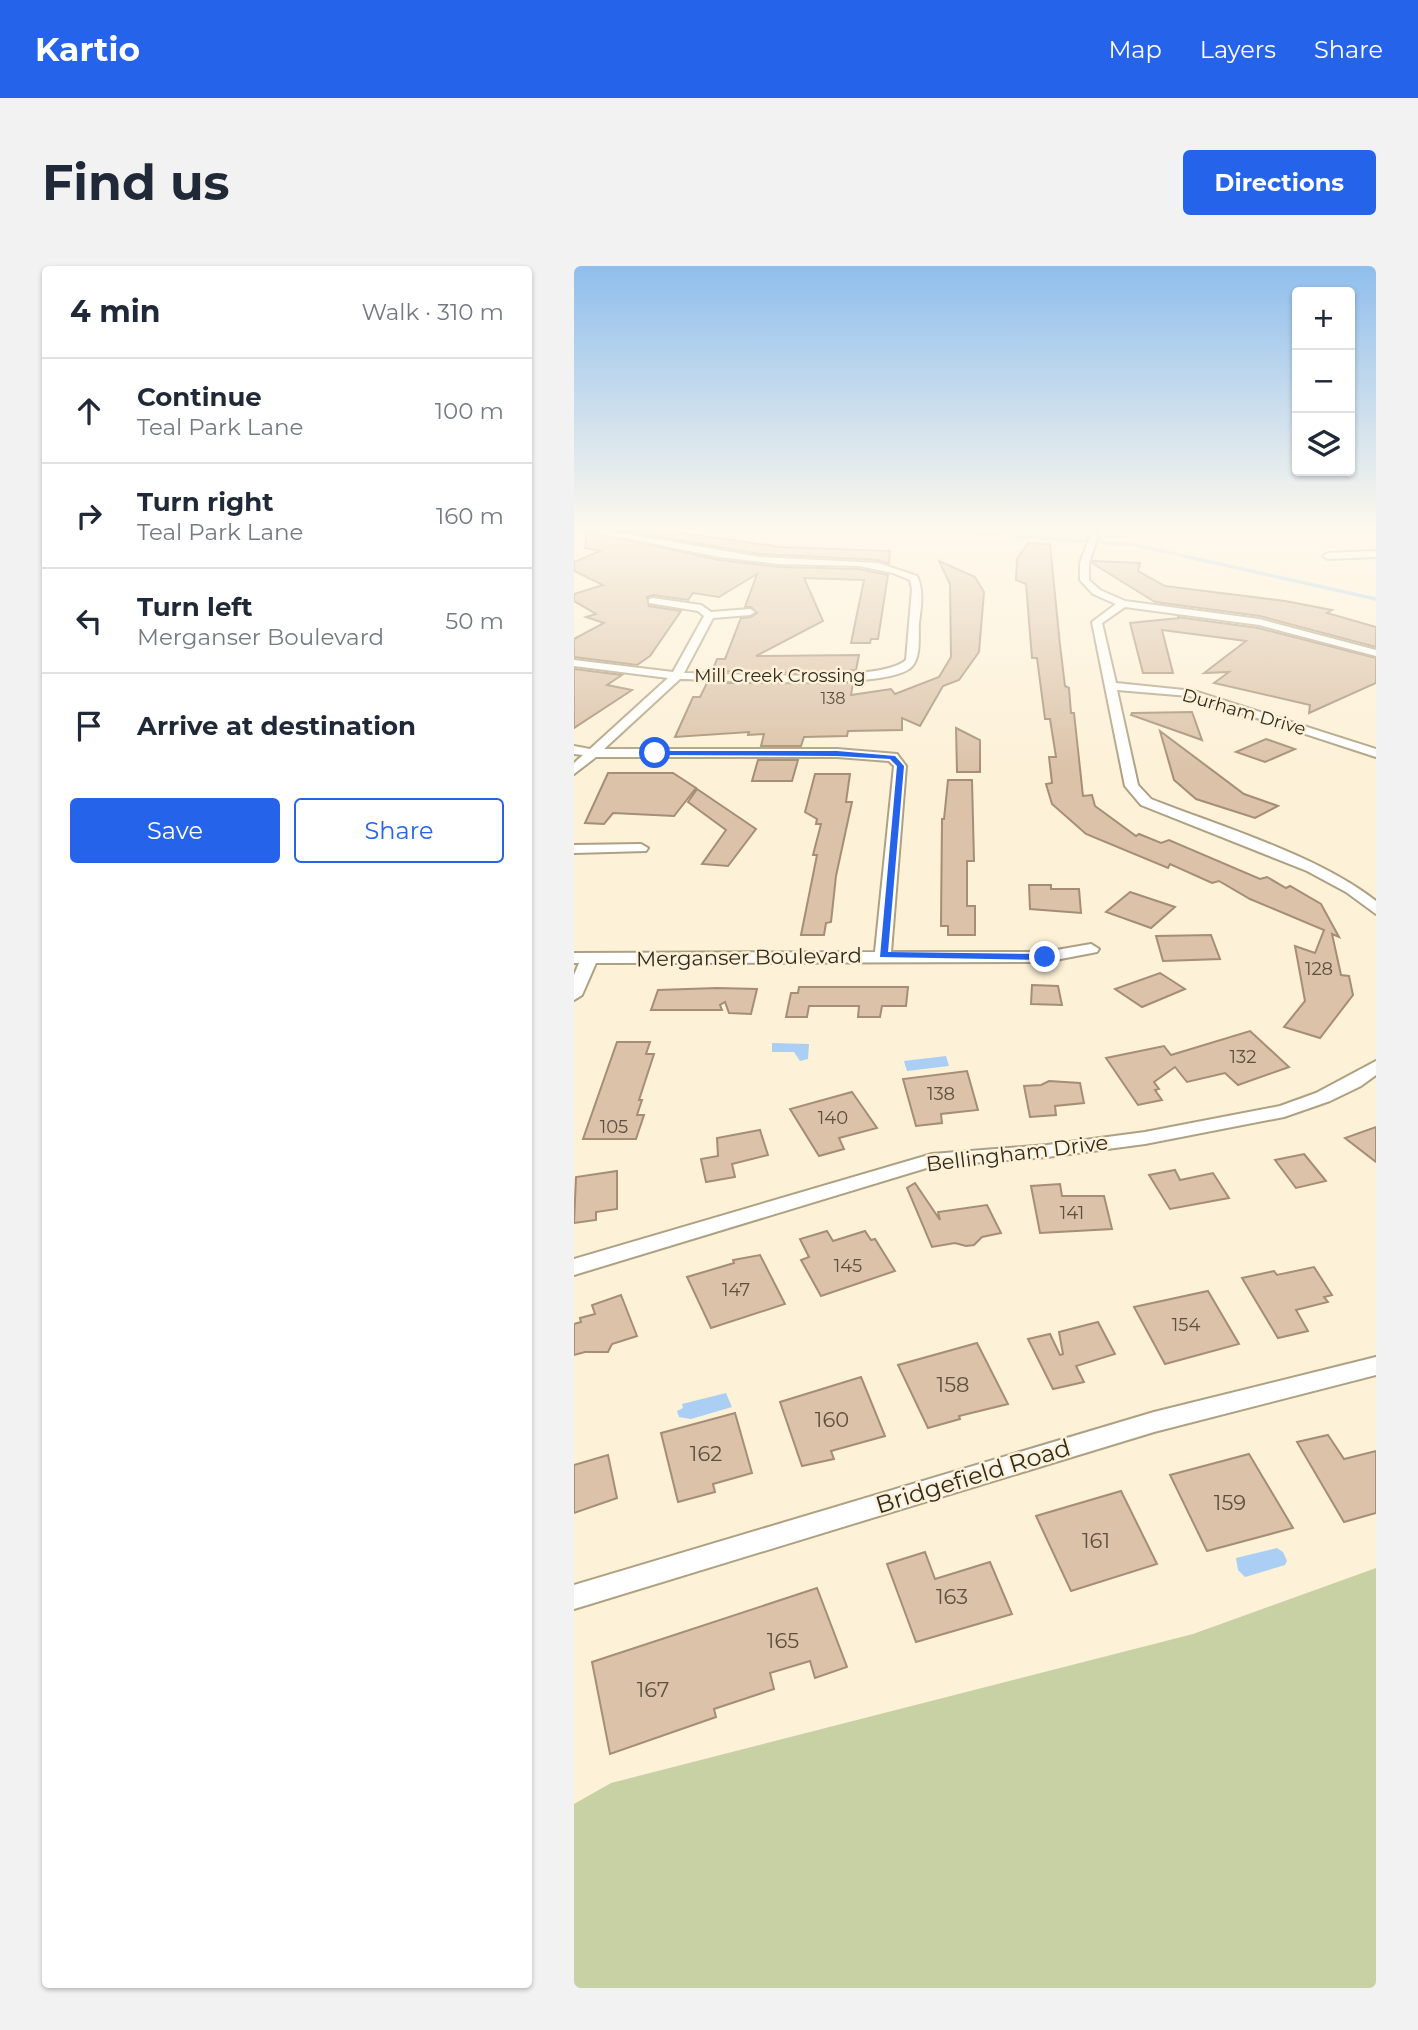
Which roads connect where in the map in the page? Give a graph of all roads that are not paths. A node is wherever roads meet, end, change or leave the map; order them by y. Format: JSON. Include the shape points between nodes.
{"nodes":[{"id":1,"x":705,"y":611,"type":"edge"},
{"id":2,"x":914,"y":611,"type":"edge"},
{"id":3,"x":1112,"y":611,"type":"edge"},
{"id":4,"x":1179,"y":611,"type":"edge"},
{"id":5,"x":750,"y":612,"type":"dead end"},
{"id":6,"x":709,"y":615,"type":"junction"},
{"id":7,"x":1376,"y":653,"type":"edge"},
{"id":8,"x":574,"y":663,"type":"edge"},
{"id":9,"x":677,"y":676,"type":"junction"},
{"id":10,"x":1109,"y":686,"type":"junction"},
{"id":11,"x":574,"y":750,"type":"edge"},
{"id":12,"x":594,"y":753,"type":"junction"},
{"id":13,"x":1376,"y":753,"type":"edge"},
{"id":14,"x":574,"y":771,"type":"edge"},
{"id":15,"x":641,"y":848,"type":"dead end"},
{"id":16,"x":574,"y":849,"type":"edge"},
{"id":17,"x":1376,"y":909,"type":"edge"},
{"id":18,"x":1091,"y":949,"type":"dead end"},
{"id":19,"x":883,"y":955,"type":"junction"},
{"id":20,"x":582,"y":958,"type":"edge"},
{"id":21,"x":574,"y":995,"type":"edge"},
{"id":22,"x":1376,"y":1066,"type":"edge"},
{"id":23,"x":574,"y":1267,"type":"edge"},
{"id":24,"x":1376,"y":1366,"type":"edge"},
{"id":25,"x":574,"y":1597,"type":"edge"}],
"edges":[{"from":1,"to":6,"type":"street"},
{"from":2,"to":9,"type":"street","name":"Mill Creek Crossing","via":[[911,661],[904,668],[845,678]]},
{"from":3,"to":10,"type":"street","via":[[1097,622]]},
{"from":4,"to":7,"type":"street","via":[[1259,622]]},
{"from":5,"to":6,"type":"street"},
{"from":6,"to":9,"type":"street"},
{"from":8,"to":9,"type":"street","name":"Mill Creek Crossing"},
{"from":9,"to":12,"type":"street"},
{"from":10,"to":13,"type":"street","name":"Durham Drive","via":[[1190,693]]},
{"from":10,"to":17,"type":"street","via":[[1132,786],[1146,802],[1312,868]]},
{"from":11,"to":12,"type":"street"},
{"from":12,"to":14,"type":"street"},
{"from":12,"to":19,"type":"street","via":[[893,757],[900,766]]},
{"from":15,"to":16,"type":"street"},
{"from":18,"to":19,"type":"street","name":"Merganser Boulevard","via":[[1045,957]]},
{"from":19,"to":20,"type":"street","name":"Merganser Boulevard"},
{"from":20,"to":21,"type":"street"},
{"from":22,"to":23,"type":"street","name":"Bellingham Drive","via":[[1354,1082],[1284,1111],[1121,1141],[932,1160]]},
{"from":24,"to":25,"type":"street","name":"Bridgefield Road","via":[[1154,1422]]}]}
